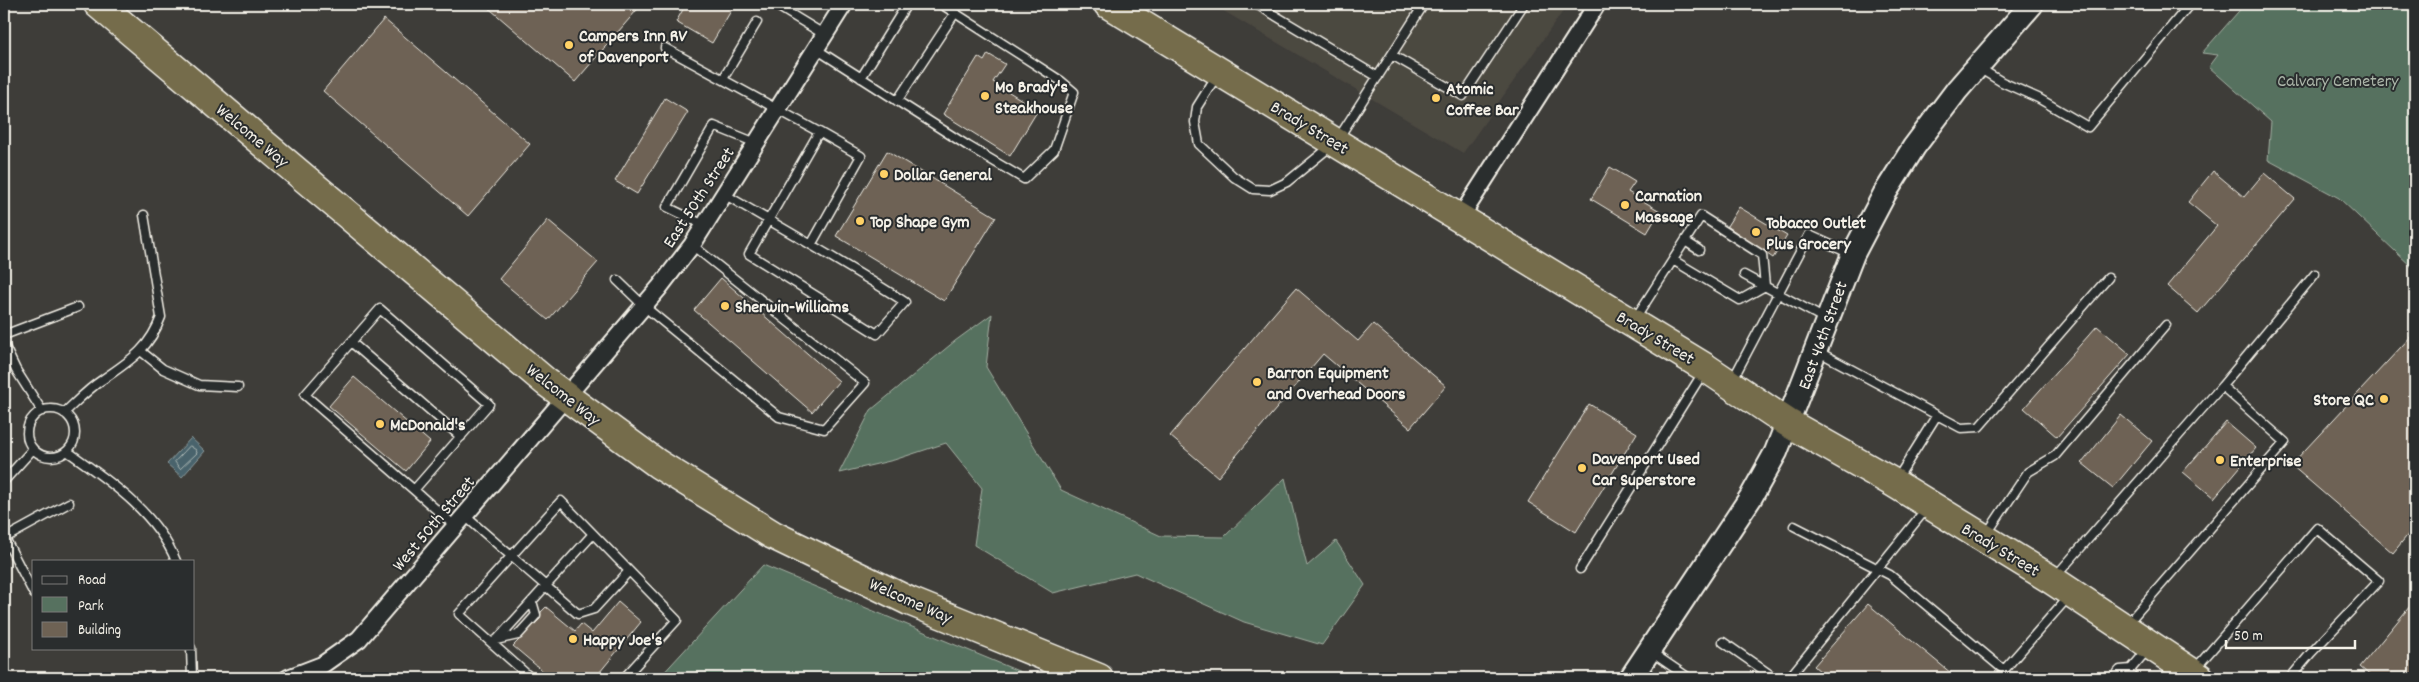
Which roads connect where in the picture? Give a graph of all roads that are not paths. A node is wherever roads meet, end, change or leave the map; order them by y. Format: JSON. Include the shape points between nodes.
{"nodes":[{"id":1,"x":98,"y":4,"type":"edge"},
{"id":2,"x":774,"y":4,"type":"edge"},
{"id":3,"x":844,"y":4,"type":"edge"},
{"id":4,"x":907,"y":4,"type":"edge"},
{"id":5,"x":941,"y":4,"type":"edge"},
{"id":6,"x":1108,"y":4,"type":"edge"},
{"id":7,"x":1256,"y":4,"type":"edge"},
{"id":8,"x":1424,"y":4,"type":"edge"},
{"id":9,"x":1524,"y":4,"type":"edge"},
{"id":10,"x":1597,"y":4,"type":"edge"},
{"id":11,"x":2032,"y":4,"type":"edge"},
{"id":12,"x":2190,"y":4,"type":"edge"},
{"id":13,"x":955,"y":13,"type":"junction"},
{"id":14,"x":757,"y":22,"type":"dead end"},
{"id":15,"x":825,"y":35,"type":"junction"},
{"id":16,"x":666,"y":48,"type":"dead end"},
{"id":17,"x":816,"y":49,"type":"junction"},
{"id":18,"x":1392,"y":55,"type":"junction"},
{"id":19,"x":1978,"y":67,"type":"junction"},
{"id":20,"x":1220,"y":72,"type":"junction"},
{"id":21,"x":1378,"y":77,"type":"junction"},
{"id":22,"x":861,"y":78,"type":"junction"},
{"id":23,"x":722,"y":79,"type":"junction"},
{"id":24,"x":897,"y":101,"type":"junction"},
{"id":25,"x":778,"y":109,"type":"junction"},
{"id":26,"x":819,"y":132,"type":"junction"},
{"id":27,"x":1336,"y":142,"type":"junction"},
{"id":28,"x":756,"y":144,"type":"junction"},
{"id":29,"x":724,"y":194,"type":"junction"},
{"id":30,"x":144,"y":215,"type":"dead end"},
{"id":31,"x":1460,"y":218,"type":"junction"},
{"id":32,"x":768,"y":220,"type":"junction"},
{"id":33,"x":704,"y":225,"type":"junction"},
{"id":34,"x":1685,"y":241,"type":"junction"},
{"id":35,"x":692,"y":245,"type":"junction"},
{"id":36,"x":811,"y":245,"type":"junction"},
{"id":37,"x":1699,"y":250,"type":"dead end"},
{"id":38,"x":1853,"y":254,"type":"junction"},
{"id":39,"x":1672,"y":260,"type":"junction"},
{"id":40,"x":2315,"y":274,"type":"dead end"},
{"id":41,"x":1744,"y":275,"type":"dead end"},
{"id":42,"x":2108,"y":278,"type":"dead end"},
{"id":43,"x":617,"y":280,"type":"dead end"},
{"id":44,"x":1765,"y":286,"type":"junction"},
{"id":45,"x":1778,"y":294,"type":"junction"},
{"id":46,"x":78,"y":307,"type":"dead end"},
{"id":47,"x":645,"y":307,"type":"junction"},
{"id":48,"x":1827,"y":320,"type":"junction"},
{"id":49,"x":1632,"y":323,"type":"junction"},
{"id":50,"x":2166,"y":325,"type":"dead end"},
{"id":51,"x":4,"y":335,"type":"edge"},
{"id":52,"x":351,"y":342,"type":"junction"},
{"id":53,"x":4,"y":345,"type":"edge"},
{"id":54,"x":1816,"y":350,"type":"junction"},
{"id":55,"x":142,"y":352,"type":"junction"},
{"id":56,"x":1706,"y":368,"type":"junction"},
{"id":57,"x":1731,"y":383,"type":"junction"},
{"id":58,"x":2222,"y":386,"type":"junction"},
{"id":59,"x":238,"y":387,"type":"dead end"},
{"id":60,"x":566,"y":398,"type":"junction"},
{"id":61,"x":42,"y":411,"type":"junction"},
{"id":62,"x":64,"y":413,"type":"junction"},
{"id":63,"x":1936,"y":415,"type":"junction"},
{"id":64,"x":1788,"y":423,"type":"junction"},
{"id":65,"x":461,"y":437,"type":"junction"},
{"id":66,"x":33,"y":449,"type":"junction"},
{"id":67,"x":67,"y":451,"type":"junction"},
{"id":68,"x":4,"y":481,"type":"edge"},
{"id":69,"x":1894,"y":483,"type":"junction"},
{"id":70,"x":414,"y":490,"type":"junction"},
{"id":71,"x":69,"y":503,"type":"dead end"},
{"id":72,"x":1930,"y":505,"type":"junction"},
{"id":73,"x":460,"y":522,"type":"junction"},
{"id":74,"x":1794,"y":526,"type":"dead end"},
{"id":75,"x":593,"y":534,"type":"junction"},
{"id":76,"x":4,"y":537,"type":"edge"},
{"id":77,"x":1983,"y":539,"type":"junction"},
{"id":78,"x":511,"y":556,"type":"junction"},
{"id":79,"x":175,"y":560,"type":"edge"},
{"id":80,"x":1580,"y":569,"type":"dead end"},
{"id":81,"x":1877,"y":569,"type":"junction"},
{"id":82,"x":629,"y":571,"type":"junction"},
{"id":83,"x":546,"y":586,"type":"junction"},
{"id":84,"x":2062,"y":586,"type":"junction"},
{"id":85,"x":32,"y":590,"type":"edge"},
{"id":86,"x":532,"y":601,"type":"junction"},
{"id":87,"x":2125,"y":627,"type":"junction"},
{"id":88,"x":494,"y":642,"type":"junction"},
{"id":89,"x":1723,"y":642,"type":"dead end"},
{"id":90,"x":2151,"y":645,"type":"junction"},
{"id":91,"x":191,"y":650,"type":"edge"},
{"id":92,"x":1649,"y":650,"type":"junction"},
{"id":93,"x":2131,"y":669,"type":"junction"},
{"id":94,"x":2196,"y":675,"type":"edge"},
{"id":95,"x":192,"y":678,"type":"edge"},
{"id":96,"x":288,"y":678,"type":"edge"},
{"id":97,"x":530,"y":678,"type":"edge"},
{"id":98,"x":624,"y":678,"type":"edge"},
{"id":99,"x":1098,"y":678,"type":"edge"},
{"id":100,"x":1631,"y":678,"type":"edge"},
{"id":101,"x":1689,"y":678,"type":"edge"},
{"id":102,"x":1775,"y":678,"type":"edge"},
{"id":103,"x":1789,"y":678,"type":"edge"},
{"id":104,"x":2113,"y":678,"type":"edge"},
{"id":105,"x":2132,"y":678,"type":"edge"},
{"id":106,"x":2290,"y":678,"type":"edge"}],
"edges":[{"from":1,"to":60,"type":"highway","name":"Welcome Way"},
{"from":2,"to":15,"type":"lane"},
{"from":3,"to":15,"type":"street","name":"East 50th Street"},
{"from":4,"to":22,"type":"lane"},
{"from":5,"to":13,"type":"lane"},
{"from":6,"to":20,"type":"highway","name":"Brady Street"},
{"from":7,"to":21,"type":"lane"},
{"from":8,"to":18,"type":"lane"},
{"from":9,"to":18,"type":"lane","via":[[1463,96]]},
{"from":10,"to":31,"type":"street"},
{"from":11,"to":19,"type":"street","name":"East 46th Street"},
{"from":12,"to":19,"type":"lane","via":[[2088,126]]},
{"from":13,"to":24,"type":"lane"},
{"from":13,"to":24,"type":"lane","via":[[1074,92],[1054,150],[1024,179]]},
{"from":14,"to":23,"type":"lane"},
{"from":15,"to":17,"type":"street","name":"East 50th Street"},
{"from":16,"to":23,"type":"lane"},
{"from":17,"to":22,"type":"lane"},
{"from":17,"to":25,"type":"street","name":"East 50th Street"},
{"from":18,"to":21,"type":"lane"},
{"from":19,"to":38,"type":"street","name":"East 46th Street","via":[[1914,147]]},
{"from":20,"to":27,"type":"highway","name":"Brady Street"},
{"from":20,"to":27,"type":"lane","via":[[1197,107],[1195,122],[1199,144],[1234,177],[1253,189],[1270,190],[1288,182]]},
{"from":21,"to":27,"type":"lane"},
{"from":22,"to":24,"type":"lane"},
{"from":23,"to":25,"type":"lane"},
{"from":25,"to":26,"type":"lane"},
{"from":25,"to":28,"type":"street","name":"East 50th Street"},
{"from":26,"to":32,"type":"lane"},
{"from":26,"to":36,"type":"lane","via":[[861,156]]},
{"from":27,"to":31,"type":"highway","name":"Brady Street"},
{"from":28,"to":29,"type":"street","name":"East 50th Street"},
{"from":28,"to":33,"type":"lane","via":[[714,126],[667,207]]},
{"from":29,"to":32,"type":"lane"},
{"from":29,"to":33,"type":"street","name":"East 50th Street"},
{"from":30,"to":55,"type":"lane","via":[[161,317],[156,332]]},
{"from":31,"to":49,"type":"highway","name":"Brady Street"},
{"from":32,"to":36,"type":"lane"},
{"from":32,"to":36,"type":"lane","via":[[749,254],[877,334],[905,302]]},
{"from":33,"to":35,"type":"street","name":"East 50th Street"},
{"from":34,"to":37,"type":"lane"},
{"from":34,"to":39,"type":"lane"},
{"from":34,"to":44,"type":"lane","via":[[1700,216],[1762,255]]},
{"from":35,"to":47,"type":"street","name":"East 50th Street"},
{"from":35,"to":47,"type":"lane","via":[[865,384],[824,429],[779,417]]},
{"from":38,"to":45,"type":"lane","via":[[1809,235]]},
{"from":38,"to":48,"type":"street","name":"East 46th Street"},
{"from":39,"to":44,"type":"lane","via":[[1740,300]]},
{"from":39,"to":49,"type":"lane"},
{"from":40,"to":58,"type":"lane"},
{"from":41,"to":44,"type":"lane"},
{"from":42,"to":63,"type":"lane","via":[[1979,427],[1961,428]]},
{"from":43,"to":47,"type":"lane"},
{"from":44,"to":45,"type":"lane"},
{"from":45,"to":48,"type":"lane"},
{"from":45,"to":57,"type":"lane"},
{"from":46,"to":51,"type":"lane"},
{"from":47,"to":60,"type":"street","name":"East 50th Street"},
{"from":48,"to":54,"type":"street","name":"East 46th Street"},
{"from":49,"to":56,"type":"highway","name":"Brady Street"},
{"from":50,"to":77,"type":"lane","via":[[2055,456],[2028,472]]},
{"from":52,"to":65,"type":"lane"},
{"from":52,"to":65,"type":"lane","via":[[380,309],[395,321],[490,404]]},
{"from":52,"to":70,"type":"lane","via":[[305,395]]},
{"from":53,"to":61,"type":"lane"},
{"from":54,"to":63,"type":"lane"},
{"from":54,"to":64,"type":"street","name":"East 46th Street"},
{"from":55,"to":59,"type":"lane","via":[[163,369],[199,385]]},
{"from":55,"to":62,"type":"lane","via":[[100,381]]},
{"from":56,"to":57,"type":"highway","name":"Brady Street"},
{"from":56,"to":80,"type":"lane"},
{"from":57,"to":64,"type":"highway","name":"Brady Street"},
{"from":58,"to":84,"type":"lane"},
{"from":58,"to":87,"type":"lane","via":[[2286,442]]},
{"from":60,"to":73,"type":"street","name":"West 50th Street"},
{"from":60,"to":99,"type":"highway","name":"Welcome Way","via":[[658,464],[773,535],[909,601]]},
{"from":61,"to":62,"type":"lane","via":[[49,409]]},
{"from":61,"to":66,"type":"lane","via":[[28,428],[27,435]]},
{"from":62,"to":67,"type":"lane","via":[[70,418],[75,431]]},
{"from":63,"to":69,"type":"lane"},
{"from":64,"to":69,"type":"highway","name":"Brady Street"},
{"from":64,"to":92,"type":"street","name":"East 46th Street","via":[[1751,498]]},
{"from":65,"to":70,"type":"lane"},
{"from":66,"to":67,"type":"lane","via":[[46,456],[61,455]]},
{"from":66,"to":68,"type":"lane"},
{"from":67,"to":79,"type":"lane","via":[[131,498],[158,528]]},
{"from":69,"to":72,"type":"highway","name":"Brady Street"},
{"from":70,"to":73,"type":"lane"},
{"from":71,"to":76,"type":"lane"},
{"from":72,"to":77,"type":"highway","name":"Brady Street"},
{"from":72,"to":81,"type":"lane"},
{"from":73,"to":78,"type":"lane"},
{"from":73,"to":96,"type":"street","name":"West 50th Street","via":[[359,640],[322,665]]},
{"from":74,"to":81,"type":"lane"},
{"from":75,"to":78,"type":"lane","via":[[562,502]]},
{"from":75,"to":82,"type":"lane"},
{"from":75,"to":83,"type":"lane"},
{"from":76,"to":85,"type":"lane"},
{"from":77,"to":84,"type":"highway","name":"Brady Street"},
{"from":78,"to":83,"type":"lane"},
{"from":78,"to":88,"type":"lane","via":[[459,614]]},
{"from":81,"to":84,"type":"lane","via":[[1890,575],[2004,670]]},
{"from":81,"to":103,"type":"lane"},
{"from":82,"to":83,"type":"lane","via":[[594,609],[578,614]]},
{"from":82,"to":98,"type":"lane","via":[[677,620]]},
{"from":83,"to":86,"type":"lane"},
{"from":84,"to":87,"type":"highway","name":"Brady Street"},
{"from":86,"to":88,"type":"lane"},
{"from":86,"to":88,"type":"lane","via":[[536,615],[518,635]]},
{"from":87,"to":90,"type":"highway","name":"Brady Street"},
{"from":88,"to":97,"type":"lane"},
{"from":89,"to":102,"type":"lane"},
{"from":90,"to":93,"type":"lane"},
{"from":90,"to":94,"type":"highway","name":"Brady Street"},
{"from":91,"to":95,"type":"lane"},
{"from":92,"to":100,"type":"street","name":"East 46th Street"},
{"from":92,"to":101,"type":"lane"},
{"from":93,"to":104,"type":"lane","via":[[2120,670]]},
{"from":93,"to":105,"type":"lane"},
{"from":94,"to":106,"type":"lane","via":[[2317,528],[2379,581]]}]}
